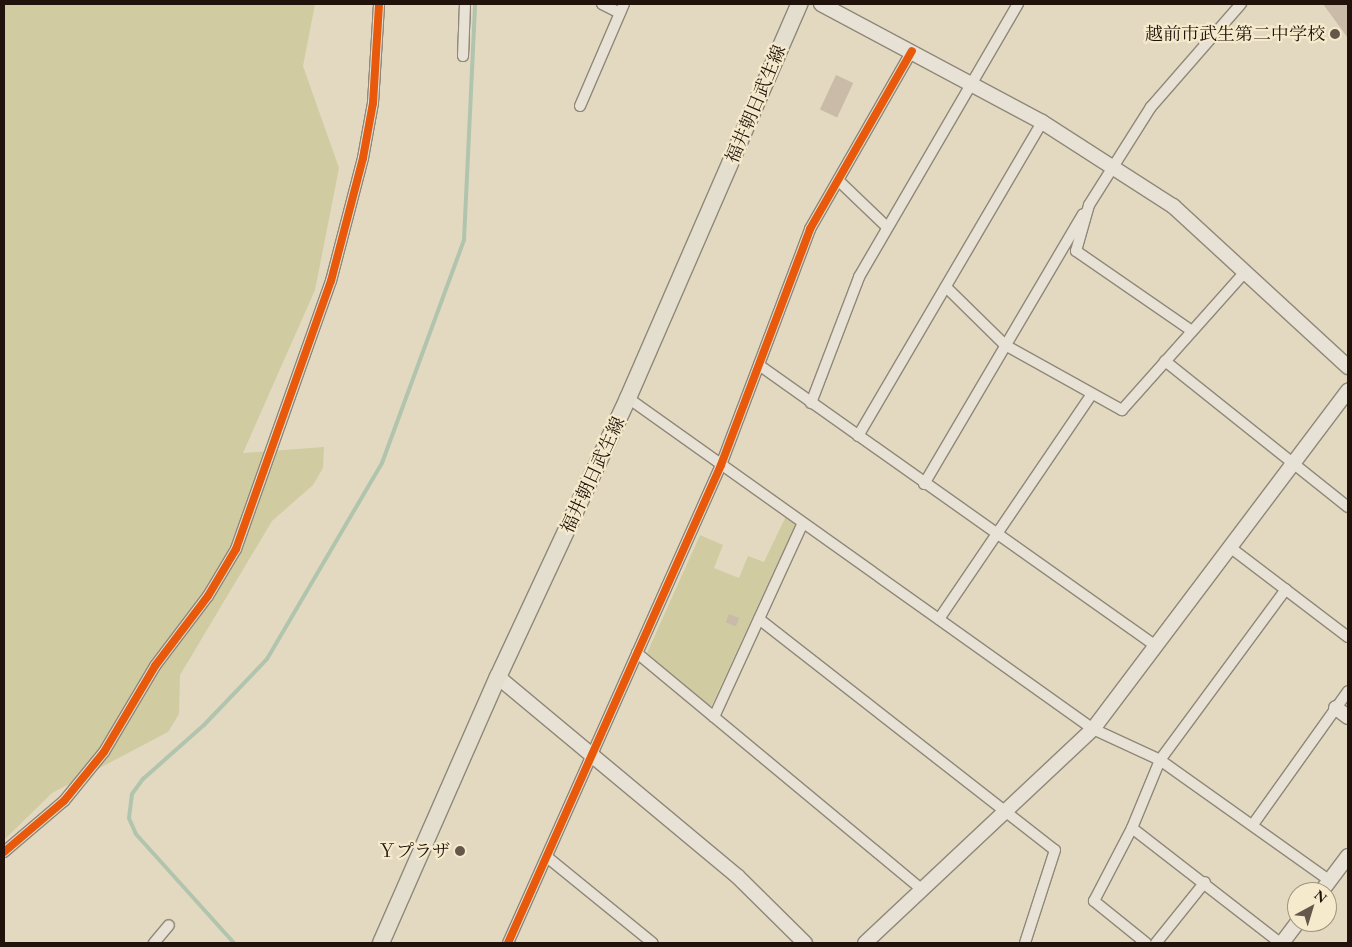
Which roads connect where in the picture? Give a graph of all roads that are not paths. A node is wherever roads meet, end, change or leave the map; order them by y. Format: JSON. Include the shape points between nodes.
{"nodes":[{"id":1,"x":379,"y":4,"type":"edge"},
{"id":2,"x":465,"y":4,"type":"edge"},
{"id":3,"x":602,"y":4,"type":"edge"},
{"id":4,"x":799,"y":4,"type":"edge"},
{"id":5,"x":821,"y":4,"type":"edge"},
{"id":6,"x":1018,"y":4,"type":"edge"},
{"id":7,"x":1241,"y":4,"type":"edge"},
{"id":8,"x":622,"y":8,"type":"edge"},
{"id":9,"x":912,"y":51,"type":"junction"},
{"id":10,"x":463,"y":56,"type":"dead end"},
{"id":11,"x":971,"y":83,"type":"junction"},
{"id":12,"x":580,"y":106,"type":"dead end"},
{"id":13,"x":1042,"y":122,"type":"junction"},
{"id":14,"x":1112,"y":167,"type":"junction"},
{"id":15,"x":839,"y":181,"type":"junction"},
{"id":16,"x":1089,"y":205,"type":"junction"},
{"id":17,"x":888,"y":227,"type":"junction"},
{"id":18,"x":1246,"y":272,"type":"junction"},
{"id":19,"x":946,"y":288,"type":"junction"},
{"id":20,"x":1192,"y":331,"type":"junction"},
{"id":21,"x":1005,"y":345,"type":"junction"},
{"id":22,"x":1166,"y":362,"type":"junction"},
{"id":23,"x":759,"y":366,"type":"junction"},
{"id":24,"x":1348,"y":367,"type":"edge"},
{"id":25,"x":1348,"y":390,"type":"edge"},
{"id":26,"x":1092,"y":394,"type":"junction"},
{"id":27,"x":628,"y":398,"type":"junction"},
{"id":28,"x":811,"y":403,"type":"junction"},
{"id":29,"x":858,"y":436,"type":"junction"},
{"id":30,"x":1295,"y":464,"type":"junction"},
{"id":31,"x":721,"y":465,"type":"junction"},
{"id":32,"x":924,"y":484,"type":"junction"},
{"id":33,"x":1348,"y":507,"type":"edge"},
{"id":34,"x":803,"y":524,"type":"junction"},
{"id":35,"x":995,"y":534,"type":"junction"},
{"id":36,"x":1231,"y":548,"type":"junction"},
{"id":37,"x":1286,"y":589,"type":"junction"},
{"id":38,"x":759,"y":619,"type":"junction"},
{"id":39,"x":939,"y":619,"type":"junction"},
{"id":40,"x":1348,"y":637,"type":"edge"},
{"id":41,"x":1156,"y":646,"type":"junction"},
{"id":42,"x":637,"y":653,"type":"junction"},
{"id":43,"x":498,"y":677,"type":"junction"},
{"id":44,"x":1348,"y":690,"type":"edge"},
{"id":45,"x":1336,"y":708,"type":"junction"},
{"id":46,"x":714,"y":717,"type":"junction"},
{"id":47,"x":1348,"y":717,"type":"edge"},
{"id":48,"x":1093,"y":729,"type":"junction"},
{"id":49,"x":592,"y":753,"type":"junction"},
{"id":50,"x":1160,"y":760,"type":"junction"},
{"id":51,"x":1006,"y":810,"type":"junction"},
{"id":52,"x":1254,"y":823,"type":"junction"},
{"id":53,"x":1132,"y":828,"type":"junction"},
{"id":54,"x":4,"y":852,"type":"edge"},
{"id":55,"x":1348,"y":856,"type":"edge"},
{"id":56,"x":547,"y":857,"type":"junction"},
{"id":57,"x":1330,"y":880,"type":"joint"},
{"id":58,"x":1205,"y":882,"type":"junction"},
{"id":59,"x":922,"y":890,"type":"junction"},
{"id":60,"x":169,"y":925,"type":"dead end"},
{"id":61,"x":1290,"y":932,"type":"edge"},
{"id":62,"x":154,"y":943,"type":"edge"},
{"id":63,"x":381,"y":943,"type":"edge"},
{"id":64,"x":508,"y":943,"type":"edge"},
{"id":65,"x":650,"y":943,"type":"edge"},
{"id":66,"x":804,"y":943,"type":"edge"},
{"id":67,"x":865,"y":943,"type":"edge"},
{"id":68,"x":1025,"y":943,"type":"edge"},
{"id":69,"x":1146,"y":943,"type":"edge"},
{"id":70,"x":1156,"y":943,"type":"edge"},
{"id":71,"x":1281,"y":943,"type":"edge"}],
"edges":[{"from":1,"to":54,"type":"street","via":[[373,103],[363,158],[331,281],[236,550],[208,596],[155,666],[104,752],[64,801]]},
{"from":2,"to":10,"type":"street"},
{"from":3,"to":8,"type":"street"},
{"from":4,"to":27,"type":"main road","name":"福井朝日武生線"},
{"from":5,"to":9,"type":"street"},
{"from":6,"to":11,"type":"street"},
{"from":7,"to":14,"type":"street","via":[[1169,84]]},
{"from":8,"to":12,"type":"street"},
{"from":9,"to":11,"type":"street"},
{"from":9,"to":15,"type":"street"},
{"from":11,"to":13,"type":"street"},
{"from":11,"to":17,"type":"street"},
{"from":13,"to":14,"type":"street"},
{"from":13,"to":19,"type":"street"},
{"from":14,"to":16,"type":"street"},
{"from":14,"to":18,"type":"street","via":[[1184,214]]},
{"from":15,"to":17,"type":"street"},
{"from":15,"to":23,"type":"street","via":[[810,229]]},
{"from":16,"to":20,"type":"street","via":[[1076,251]]},
{"from":16,"to":21,"type":"street"},
{"from":17,"to":28,"type":"street","via":[[859,277]]},
{"from":18,"to":20,"type":"street"},
{"from":18,"to":24,"type":"street"},
{"from":19,"to":21,"type":"street"},
{"from":19,"to":29,"type":"street"},
{"from":20,"to":22,"type":"street"},
{"from":21,"to":26,"type":"street"},
{"from":21,"to":32,"type":"street"},
{"from":22,"to":26,"type":"street","via":[[1122,410]]},
{"from":22,"to":30,"type":"street"},
{"from":23,"to":28,"type":"street"},
{"from":23,"to":31,"type":"street"},
{"from":25,"to":30,"type":"street","via":[[1301,449]]},
{"from":26,"to":35,"type":"street"},
{"from":27,"to":31,"type":"street"},
{"from":27,"to":43,"type":"main road","name":"福井朝日武生線"},
{"from":28,"to":29,"type":"street"},
{"from":29,"to":32,"type":"street"},
{"from":30,"to":33,"type":"street"},
{"from":30,"to":36,"type":"street"},
{"from":31,"to":34,"type":"street"},
{"from":31,"to":42,"type":"street"},
{"from":32,"to":35,"type":"street"},
{"from":34,"to":38,"type":"street"},
{"from":34,"to":39,"type":"street"},
{"from":35,"to":39,"type":"street"},
{"from":35,"to":41,"type":"street"},
{"from":36,"to":37,"type":"street"},
{"from":36,"to":41,"type":"street"},
{"from":37,"to":40,"type":"street"},
{"from":37,"to":50,"type":"street"},
{"from":38,"to":46,"type":"street"},
{"from":38,"to":51,"type":"street"},
{"from":39,"to":48,"type":"street"},
{"from":41,"to":48,"type":"street"},
{"from":42,"to":46,"type":"street"},
{"from":42,"to":49,"type":"street"},
{"from":43,"to":49,"type":"street"},
{"from":43,"to":63,"type":"main road","name":"福井朝日武生線"},
{"from":44,"to":45,"type":"street"},
{"from":45,"to":47,"type":"street"},
{"from":45,"to":52,"type":"street"},
{"from":46,"to":59,"type":"street"},
{"from":48,"to":50,"type":"street"},
{"from":48,"to":51,"type":"street"},
{"from":49,"to":56,"type":"street"},
{"from":49,"to":66,"type":"street","via":[[738,877]]},
{"from":50,"to":52,"type":"street"},
{"from":50,"to":53,"type":"street"},
{"from":51,"to":59,"type":"street"},
{"from":51,"to":68,"type":"street","via":[[1055,850]]},
{"from":52,"to":57,"type":"street"},
{"from":53,"to":58,"type":"street"},
{"from":53,"to":69,"type":"street","via":[[1094,901]]},
{"from":55,"to":57,"type":"street"},
{"from":56,"to":64,"type":"street"},
{"from":56,"to":65,"type":"street"},
{"from":58,"to":70,"type":"street"},
{"from":58,"to":71,"type":"street"},
{"from":59,"to":67,"type":"street"},
{"from":60,"to":62,"type":"street"},
{"from":61,"to":71,"type":"street"}]}
